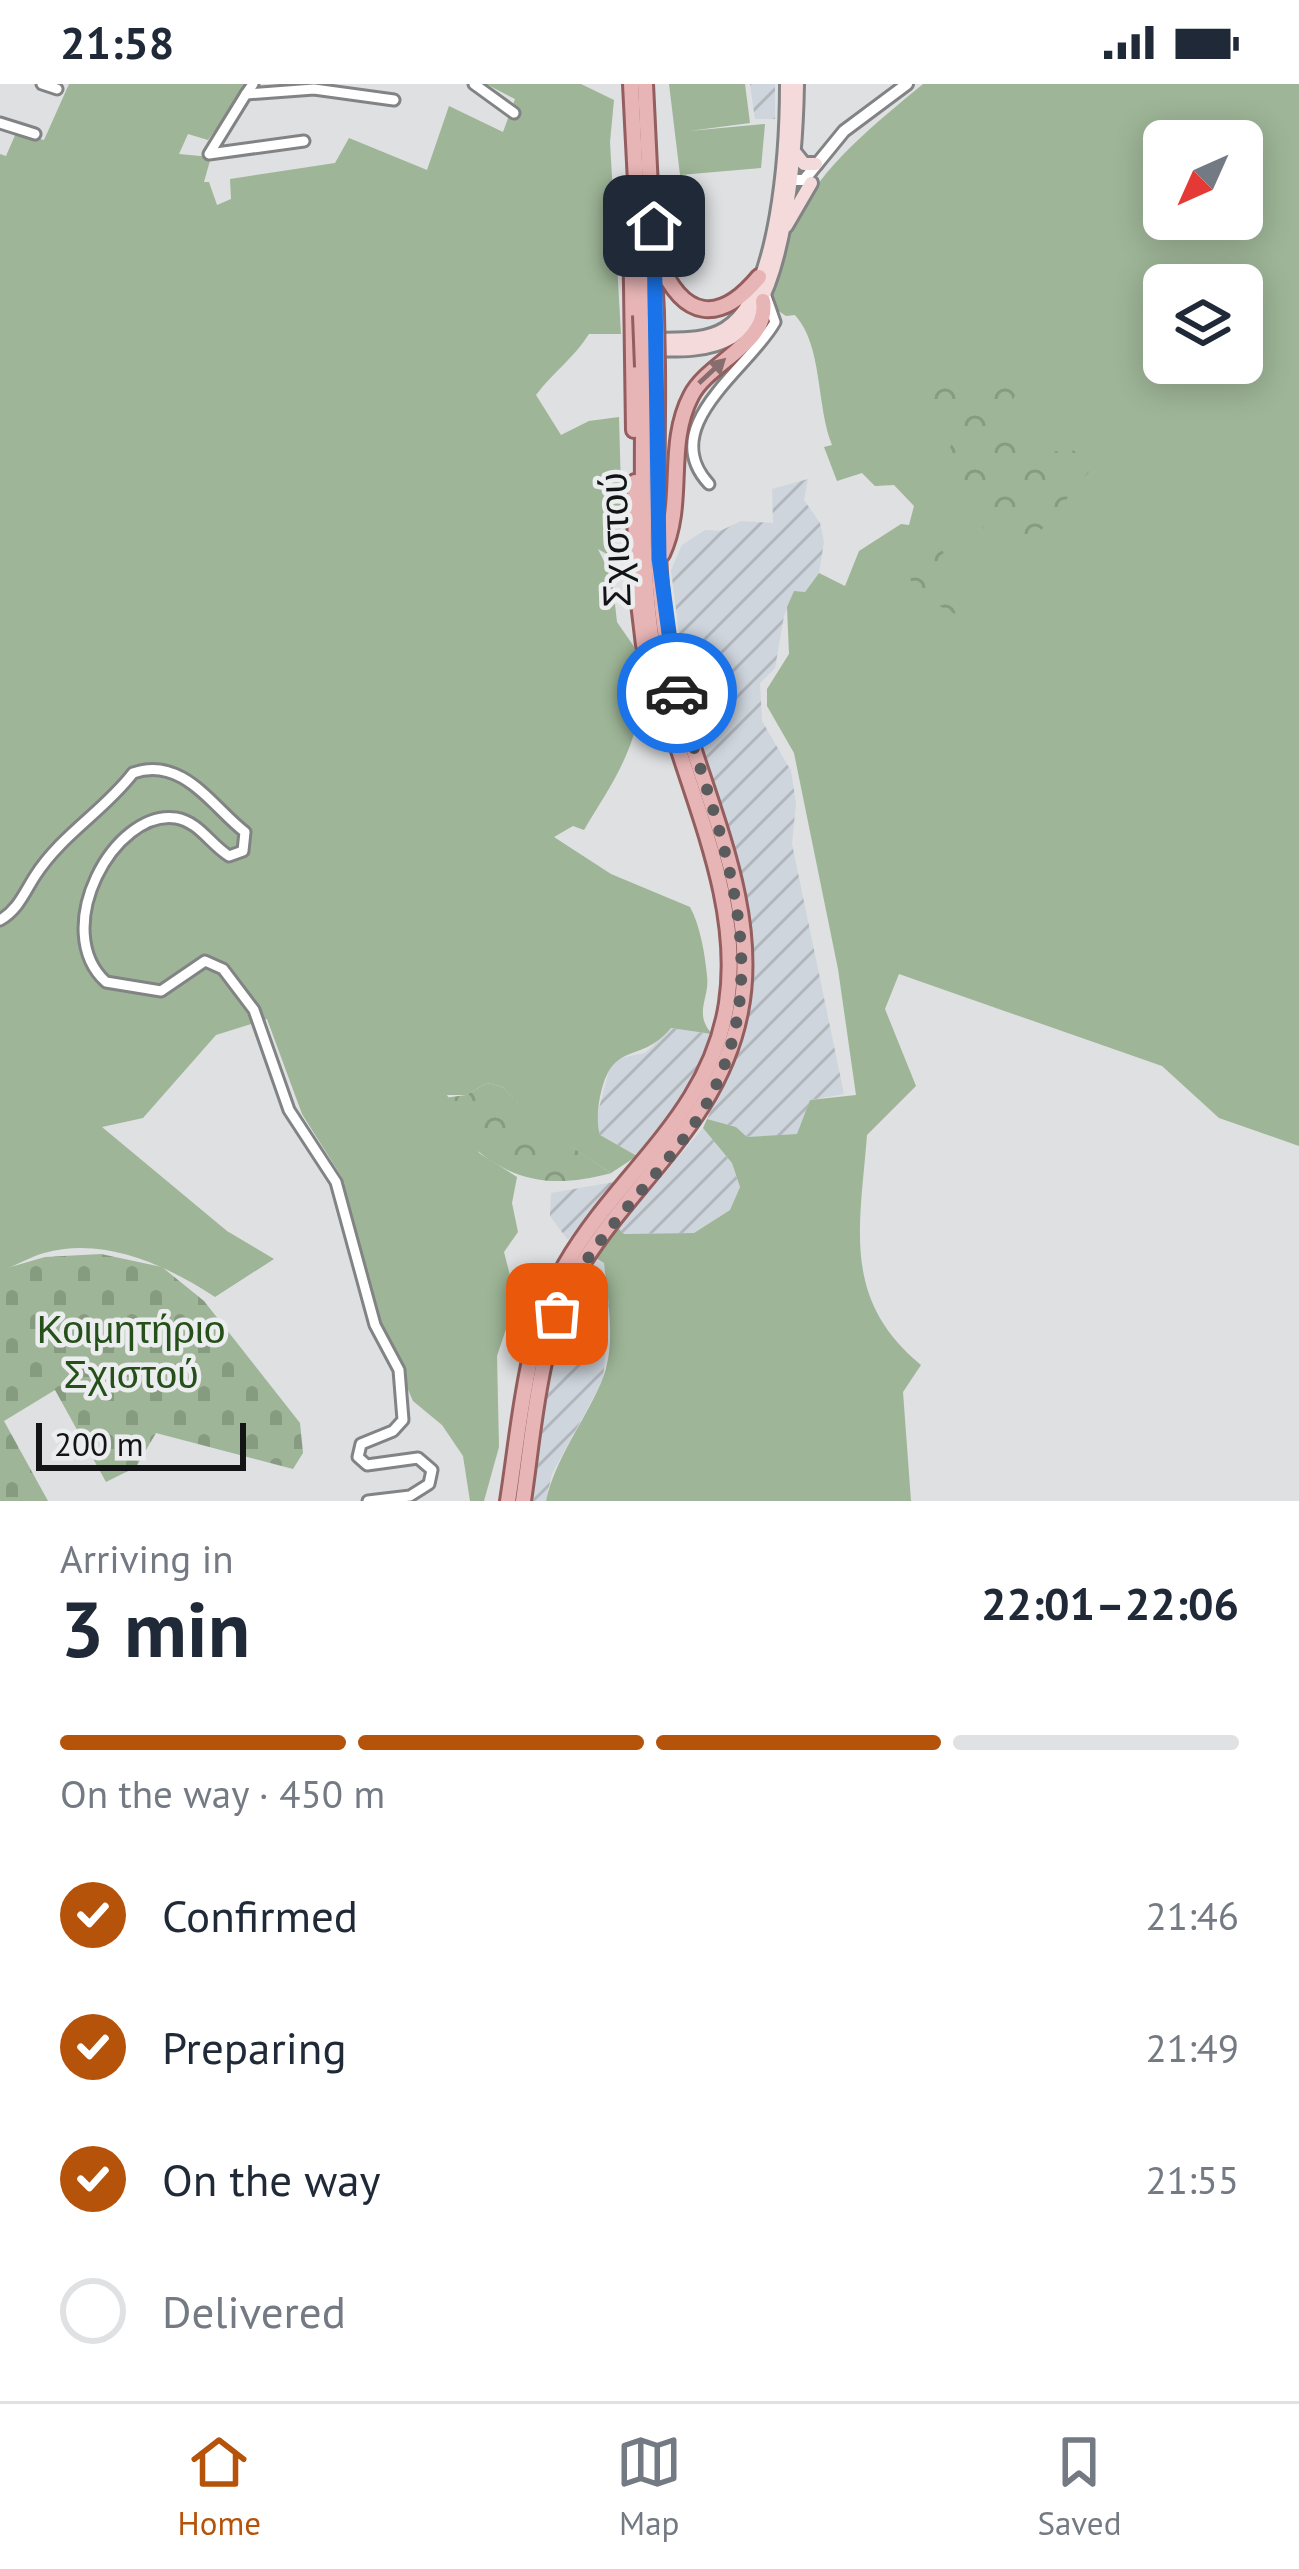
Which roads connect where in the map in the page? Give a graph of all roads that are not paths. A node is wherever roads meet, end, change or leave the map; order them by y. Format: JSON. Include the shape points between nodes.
{"nodes":[{"id":1,"x":41,"y":84,"type":"edge"},
{"id":2,"x":474,"y":84,"type":"edge"},
{"id":3,"x":631,"y":84,"type":"edge"},
{"id":4,"x":645,"y":84,"type":"edge"},
{"id":5,"x":787,"y":84,"type":"edge"},
{"id":6,"x":797,"y":84,"type":"edge"},
{"id":7,"x":907,"y":84,"type":"edge"},
{"id":8,"x":58,"y":89,"type":"dead end"},
{"id":9,"x":249,"y":89,"type":"edge"},
{"id":10,"x":394,"y":100,"type":"dead end"},
{"id":11,"x":514,"y":113,"type":"dead end"},
{"id":12,"x":0,"y":123,"type":"edge"},
{"id":13,"x":35,"y":134,"type":"dead end"},
{"id":14,"x":304,"y":141,"type":"dead end"},
{"id":15,"x":796,"y":154,"type":"junction"},
{"id":16,"x":820,"y":160,"type":"junction"},
{"id":17,"x":811,"y":183,"type":"junction"},
{"id":18,"x":791,"y":187,"type":"junction"},
{"id":19,"x":637,"y":196,"type":"junction"},
{"id":20,"x":777,"y":243,"type":"junction"},
{"id":21,"x":656,"y":251,"type":"junction"},
{"id":22,"x":759,"y":277,"type":"junction"},
{"id":23,"x":764,"y":298,"type":"junction"},
{"id":24,"x":648,"y":314,"type":"junction"},
{"id":25,"x":632,"y":345,"type":"junction"},
{"id":26,"x":650,"y":367,"type":"junction"},
{"id":27,"x":709,"y":484,"type":"dead end"},
{"id":28,"x":659,"y":558,"type":"junction"},
{"id":29,"x":662,"y":695,"type":"junction"},
{"id":30,"x":0,"y":920,"type":"edge"},
{"id":31,"x":516,"y":1498,"type":"edge"},
{"id":32,"x":368,"y":1501,"type":"edge"}],
"edges":[{"from":1,"to":8,"type":"street"},
{"from":2,"to":11,"type":"street"},
{"from":3,"to":19,"type":"main road","name":"Σχιστού"},
{"from":4,"to":21,"type":"main road","name":"Σχιστού"},
{"from":5,"to":22,"type":"main road","via":[[785,166]]},
{"from":6,"to":15,"type":"main road"},
{"from":7,"to":16,"type":"street","via":[[844,131]]},
{"from":9,"to":10,"type":"street"},
{"from":9,"to":14,"type":"street","via":[[209,154]]},
{"from":12,"to":13,"type":"street"},
{"from":15,"to":16,"type":"main road","via":[[808,166]]},
{"from":15,"to":18,"type":"main road"},
{"from":16,"to":17,"type":"street"},
{"from":16,"to":18,"type":"street"},
{"from":17,"to":18,"type":"street","via":[[800,194]]},
{"from":17,"to":20,"type":"main road"},
{"from":18,"to":20,"type":"main road"},
{"from":19,"to":24,"type":"main road","name":"Σχιστού"},
{"from":19,"to":25,"type":"main road"},
{"from":20,"to":23,"type":"main road"},
{"from":21,"to":22,"type":"main road","via":[[674,292],[702,309],[728,305]]},
{"from":21,"to":24,"type":"main road","name":"Σχιστού"},
{"from":22,"to":25,"type":"main road","via":[[744,312],[718,333]]},
{"from":23,"to":25,"type":"main road","via":[[744,328],[713,345]]},
{"from":23,"to":27,"type":"street","via":[[775,322],[699,421],[694,455]]},
{"from":28,"to":23,"type":"main road","one_way":true,"via":[[674,517],[676,441],[686,404],[703,377],[757,330]]},
{"from":24,"to":26,"type":"main road","name":"Σχιστού","bridge":true},
{"from":25,"to":29,"type":"main road","via":[[638,609]]},
{"from":26,"to":28,"type":"main road","name":"Σχιστού"},
{"from":26,"to":29,"type":"main road","name":"Σχιστού","via":[[646,579]]},
{"from":28,"to":31,"type":"main road","name":"Σχιστού","via":[[676,692],[738,903],[741,1007],[698,1118],[590,1252],[565,1296]]},
{"from":29,"to":31,"type":"main road","name":"Σχιστού","via":[[724,906],[727,1005],[685,1112],[578,1245],[551,1292],[530,1355]]},
{"from":30,"to":32,"type":"street","via":[[61,841],[142,770],[188,782],[245,832],[244,851],[229,856],[188,821],[149,823],[88,888],[82,939],[106,982],[161,991],[205,961],[223,969],[254,1010],[290,1110],[336,1182],[375,1325],[402,1381],[403,1420],[361,1444],[358,1457],[367,1465],[418,1458],[433,1470],[415,1494]]}]}
